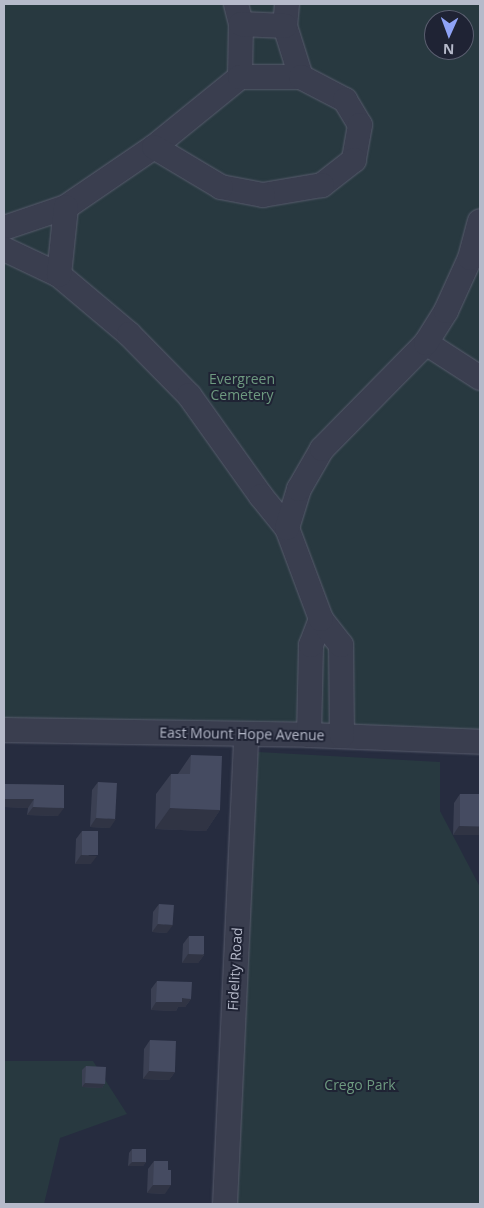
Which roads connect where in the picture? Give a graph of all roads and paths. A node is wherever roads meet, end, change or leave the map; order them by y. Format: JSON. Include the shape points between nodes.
{"nodes":[{"id":1,"x":238,"y":14,"type":"edge"},
{"id":2,"x":286,"y":15,"type":"edge"},
{"id":3,"x":240,"y":77,"type":"junction"},
{"id":4,"x":301,"y":77,"type":"junction"},
{"id":5,"x":154,"y":147,"type":"junction"},
{"id":6,"x":66,"y":207,"type":"junction"},
{"id":7,"x":480,"y":221,"type":"edge"},
{"id":8,"x":4,"y":228,"type":"edge"},
{"id":9,"x":4,"y":249,"type":"edge"},
{"id":10,"x":58,"y":274,"type":"junction"},
{"id":11,"x":426,"y":343,"type":"junction"},
{"id":12,"x":480,"y":378,"type":"edge"},
{"id":13,"x":287,"y":528,"type":"junction"},
{"id":14,"x":321,"y":619,"type":"junction"},
{"id":15,"x":4,"y":730,"type":"edge"},
{"id":16,"x":246,"y":734,"type":"junction"},
{"id":17,"x":309,"y":735,"type":"junction"},
{"id":18,"x":342,"y":736,"type":"junction"},
{"id":19,"x":480,"y":742,"type":"edge"},
{"id":20,"x":225,"y":1204,"type":"edge"}],
"edges":[{"from":1,"to":2,"type":"street"},
{"from":1,"to":3,"type":"street"},
{"from":2,"to":4,"type":"street"},
{"from":3,"to":4,"type":"street"},
{"from":3,"to":5,"type":"street"},
{"from":4,"to":5,"type":"street","via":[[345,100],[360,125],[354,160],[322,185],[262,195],[221,187]]},
{"from":5,"to":6,"type":"street"},
{"from":6,"to":8,"type":"street"},
{"from":6,"to":10,"type":"street"},
{"from":7,"to":11,"type":"street","via":[[470,258],[446,311]]},
{"from":9,"to":10,"type":"street"},
{"from":10,"to":13,"type":"street","via":[[130,334],[189,395]]},
{"from":11,"to":12,"type":"street"},
{"from":11,"to":13,"type":"street","via":[[322,449],[299,489]]},
{"from":13,"to":14,"type":"street"},
{"from":14,"to":17,"type":"street","via":[[311,645]]},
{"from":14,"to":18,"type":"street","via":[[341,645]]},
{"from":15,"to":16,"type":"street","name":"East Mount Hope Avenue"},
{"from":16,"to":17,"type":"street","name":"East Mount Hope Avenue"},
{"from":16,"to":20,"type":"street","name":"Fidelity Road"},
{"from":17,"to":18,"type":"street","name":"East Mount Hope Avenue"},
{"from":18,"to":19,"type":"street","name":"East Mount Hope Avenue"}]}
